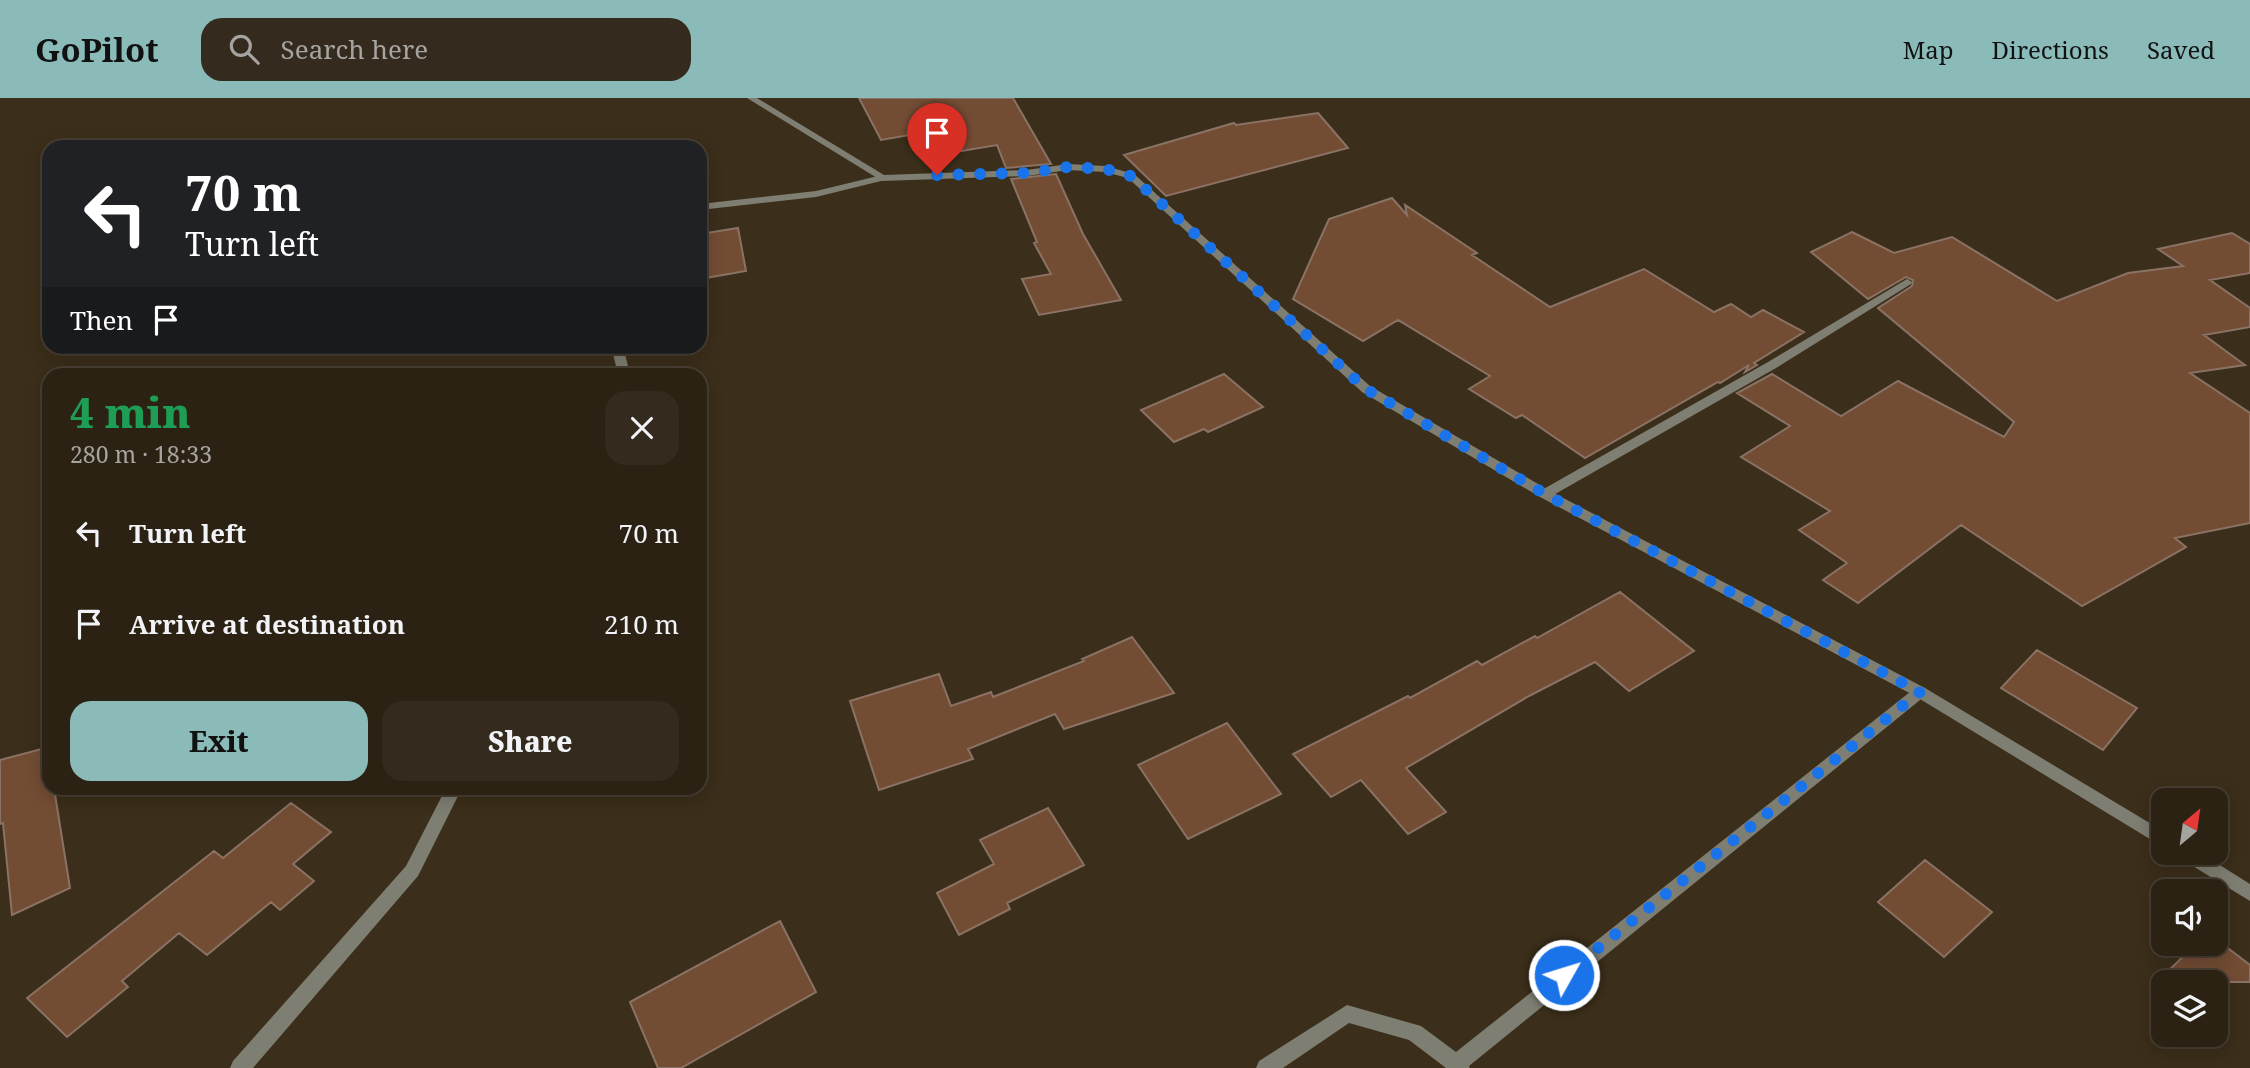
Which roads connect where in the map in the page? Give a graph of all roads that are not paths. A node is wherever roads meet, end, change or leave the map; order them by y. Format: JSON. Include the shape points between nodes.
{"nodes":[{"id":1,"x":751,"y":98,"type":"edge"},
{"id":2,"x":882,"y":178,"type":"junction"},
{"id":3,"x":707,"y":206,"type":"edge"},
{"id":4,"x":1907,"y":282,"type":"dead end"},
{"id":5,"x":1545,"y":494,"type":"junction"},
{"id":6,"x":1920,"y":692,"type":"junction"},
{"id":7,"x":450,"y":795,"type":"edge"},
{"id":8,"x":2151,"y":833,"type":"edge"},
{"id":9,"x":2204,"y":865,"type":"edge"},
{"id":10,"x":2250,"y":893,"type":"edge"},
{"id":11,"x":1458,"y":1066,"type":"edge"},
{"id":12,"x":240,"y":1068,"type":"edge"},
{"id":13,"x":1266,"y":1068,"type":"edge"}],
"edges":[{"from":1,"to":2,"type":"street"},
{"from":2,"to":3,"type":"street","via":[[816,194]]},
{"from":2,"to":5,"type":"street","via":[[1027,173],[1068,167],[1131,176],[1366,389]]},
{"from":4,"to":5,"type":"street"},
{"from":5,"to":6,"type":"street"},
{"from":6,"to":8,"type":"street"},
{"from":6,"to":11,"type":"street"},
{"from":7,"to":12,"type":"street","via":[[412,871]]},
{"from":9,"to":10,"type":"street"},
{"from":11,"to":13,"type":"street","via":[[1413,1032],[1347,1014]]}]}
